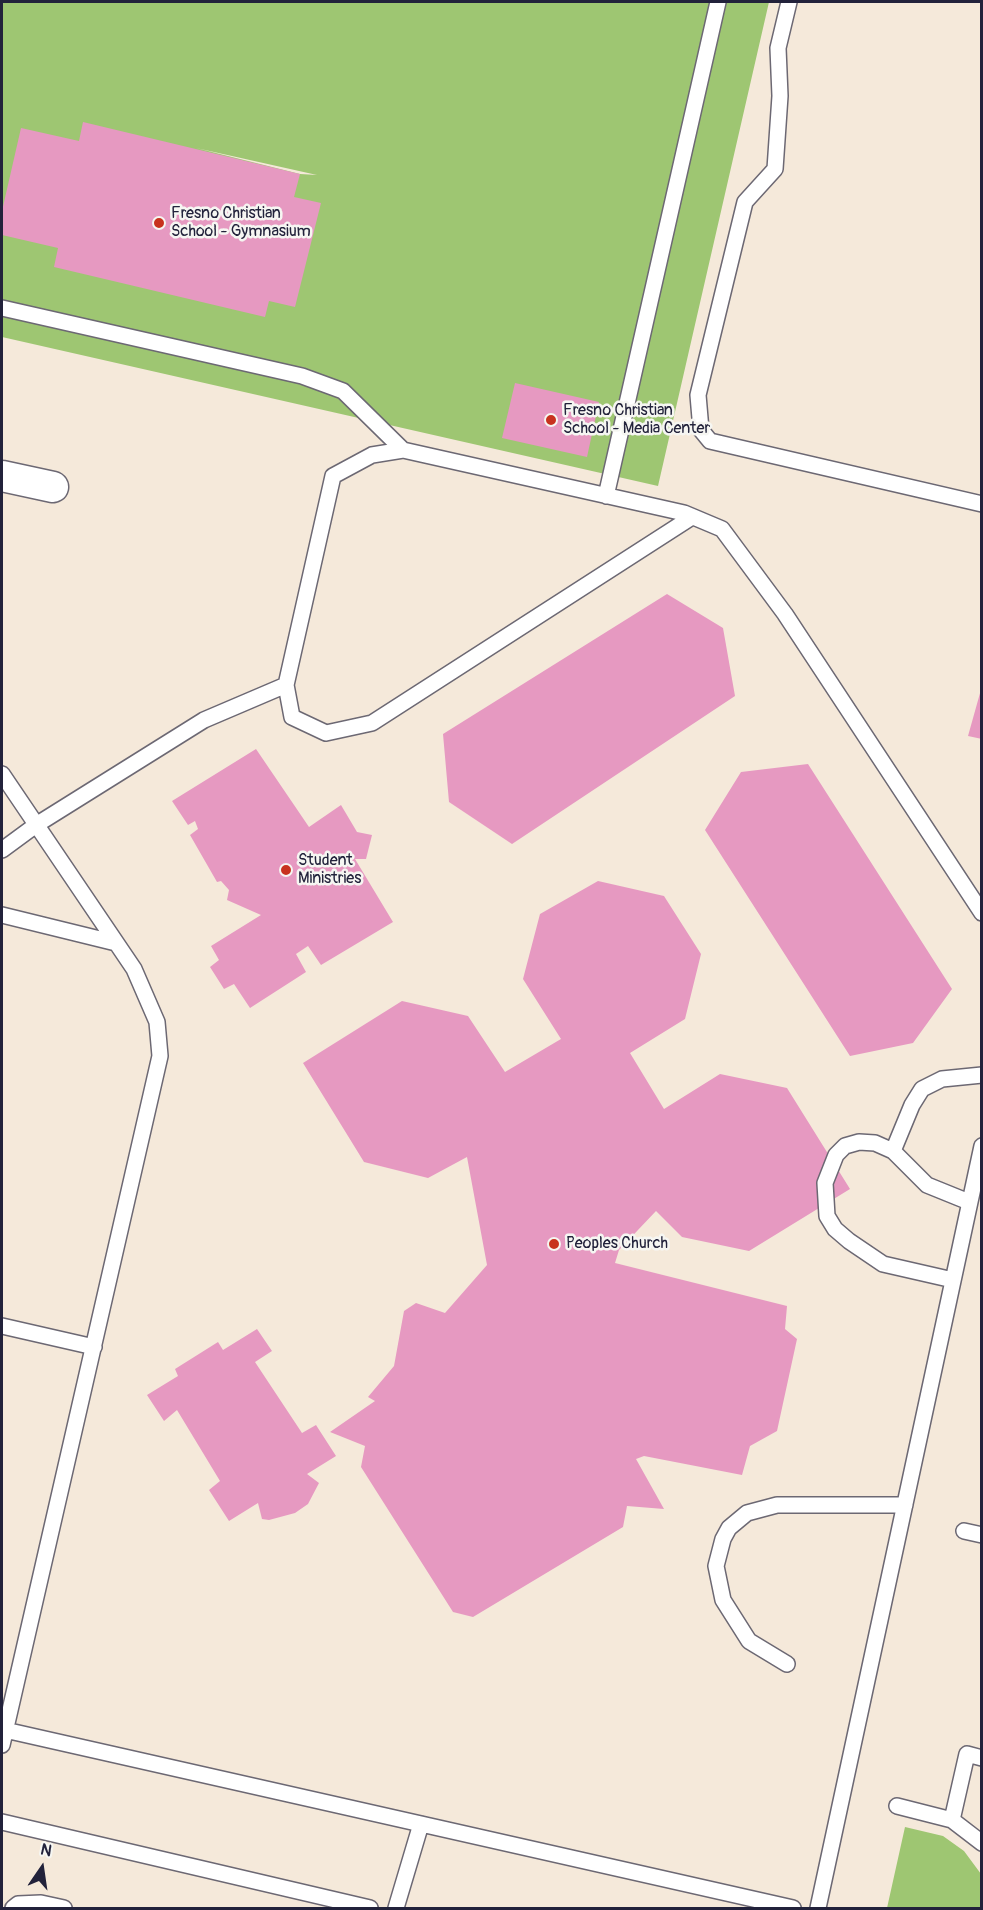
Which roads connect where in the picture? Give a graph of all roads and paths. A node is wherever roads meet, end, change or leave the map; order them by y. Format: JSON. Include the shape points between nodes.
{"nodes":[{"id":1,"x":718,"y":2,"type":"edge"},
{"id":2,"x":789,"y":2,"type":"edge"},
{"id":3,"x":2,"y":308,"type":"edge"},
{"id":4,"x":403,"y":450,"type":"junction"},
{"id":5,"x":2,"y":476,"type":"edge"},
{"id":6,"x":52,"y":487,"type":"dead end"},
{"id":7,"x":606,"y":496,"type":"junction"},
{"id":8,"x":981,"y":504,"type":"edge"},
{"id":9,"x":692,"y":517,"type":"junction"},
{"id":10,"x":286,"y":685,"type":"junction"},
{"id":11,"x":2,"y":774,"type":"edge"},
{"id":12,"x":36,"y":825,"type":"junction"},
{"id":13,"x":2,"y":850,"type":"edge"},
{"id":14,"x":981,"y":913,"type":"edge"},
{"id":15,"x":2,"y":915,"type":"edge"},
{"id":16,"x":116,"y":943,"type":"junction"},
{"id":17,"x":981,"y":1075,"type":"edge"},
{"id":18,"x":981,"y":1146,"type":"edge"},
{"id":19,"x":892,"y":1150,"type":"junction"},
{"id":20,"x":969,"y":1202,"type":"junction"},
{"id":21,"x":953,"y":1280,"type":"junction"},
{"id":22,"x":2,"y":1326,"type":"edge"},
{"id":23,"x":94,"y":1347,"type":"junction"},
{"id":24,"x":904,"y":1505,"type":"junction"},
{"id":25,"x":964,"y":1531,"type":"dead end"},
{"id":26,"x":981,"y":1535,"type":"edge"},
{"id":27,"x":787,"y":1664,"type":"dead end"},
{"id":28,"x":3,"y":1738,"type":"edge"},
{"id":29,"x":981,"y":1758,"type":"edge"},
{"id":30,"x":897,"y":1806,"type":"dead end"},
{"id":31,"x":952,"y":1820,"type":"junction"},
{"id":32,"x":2,"y":1822,"type":"edge"},
{"id":33,"x":421,"y":1824,"type":"junction"},
{"id":34,"x":981,"y":1843,"type":"edge"},
{"id":35,"x":13,"y":1908,"type":"edge"},
{"id":36,"x":64,"y":1908,"type":"edge"},
{"id":37,"x":370,"y":1908,"type":"edge"},
{"id":38,"x":396,"y":1908,"type":"edge"},
{"id":39,"x":794,"y":1908,"type":"edge"},
{"id":40,"x":818,"y":1908,"type":"edge"}],
"edges":[{"from":1,"to":7,"type":"lane"},
{"from":2,"to":8,"type":"lane","via":[[778,48],[780,96],[775,169],[745,202],[698,394],[701,430],[710,441]]},
{"from":3,"to":4,"type":"lane","via":[[302,376],[343,391]]},
{"from":4,"to":7,"type":"lane"},
{"from":4,"to":10,"type":"lane","via":[[372,455],[333,476]]},
{"from":5,"to":6,"type":"street"},
{"from":7,"to":9,"type":"lane"},
{"from":9,"to":10,"type":"lane","via":[[372,723],[326,733],[292,717]]},
{"from":9,"to":14,"type":"lane","via":[[722,529],[785,614]]},
{"from":10,"to":12,"type":"lane","via":[[204,720]]},
{"from":11,"to":12,"type":"lane"},
{"from":12,"to":13,"type":"lane"},
{"from":12,"to":16,"type":"lane"},
{"from":15,"to":16,"type":"lane"},
{"from":16,"to":23,"type":"lane","via":[[134,969],[157,1022],[160,1056]]},
{"from":17,"to":19,"type":"lane","via":[[942,1079],[922,1089]]},
{"from":18,"to":20,"type":"lane"},
{"from":19,"to":20,"type":"lane","via":[[927,1185]]},
{"from":19,"to":21,"type":"lane","via":[[859,1142],[845,1146],[836,1155],[825,1183],[827,1216],[835,1229],[883,1264]]},
{"from":20,"to":21,"type":"lane"},
{"from":21,"to":24,"type":"lane"},
{"from":22,"to":23,"type":"lane"},
{"from":23,"to":28,"type":"lane"},
{"from":24,"to":27,"type":"lane","via":[[777,1505],[747,1513],[729,1528],[716,1566],[718,1585],[749,1641]]},
{"from":24,"to":40,"type":"lane"},
{"from":25,"to":26,"type":"lane"},
{"from":28,"to":33,"type":"lane"},
{"from":29,"to":31,"type":"lane","via":[[967,1754]]},
{"from":30,"to":31,"type":"lane"},
{"from":31,"to":34,"type":"lane"},
{"from":32,"to":37,"type":"lane"},
{"from":33,"to":38,"type":"lane"},
{"from":33,"to":39,"type":"lane"},
{"from":35,"to":36,"type":"lane","via":[[18,1904],[41,1903]]}]}
